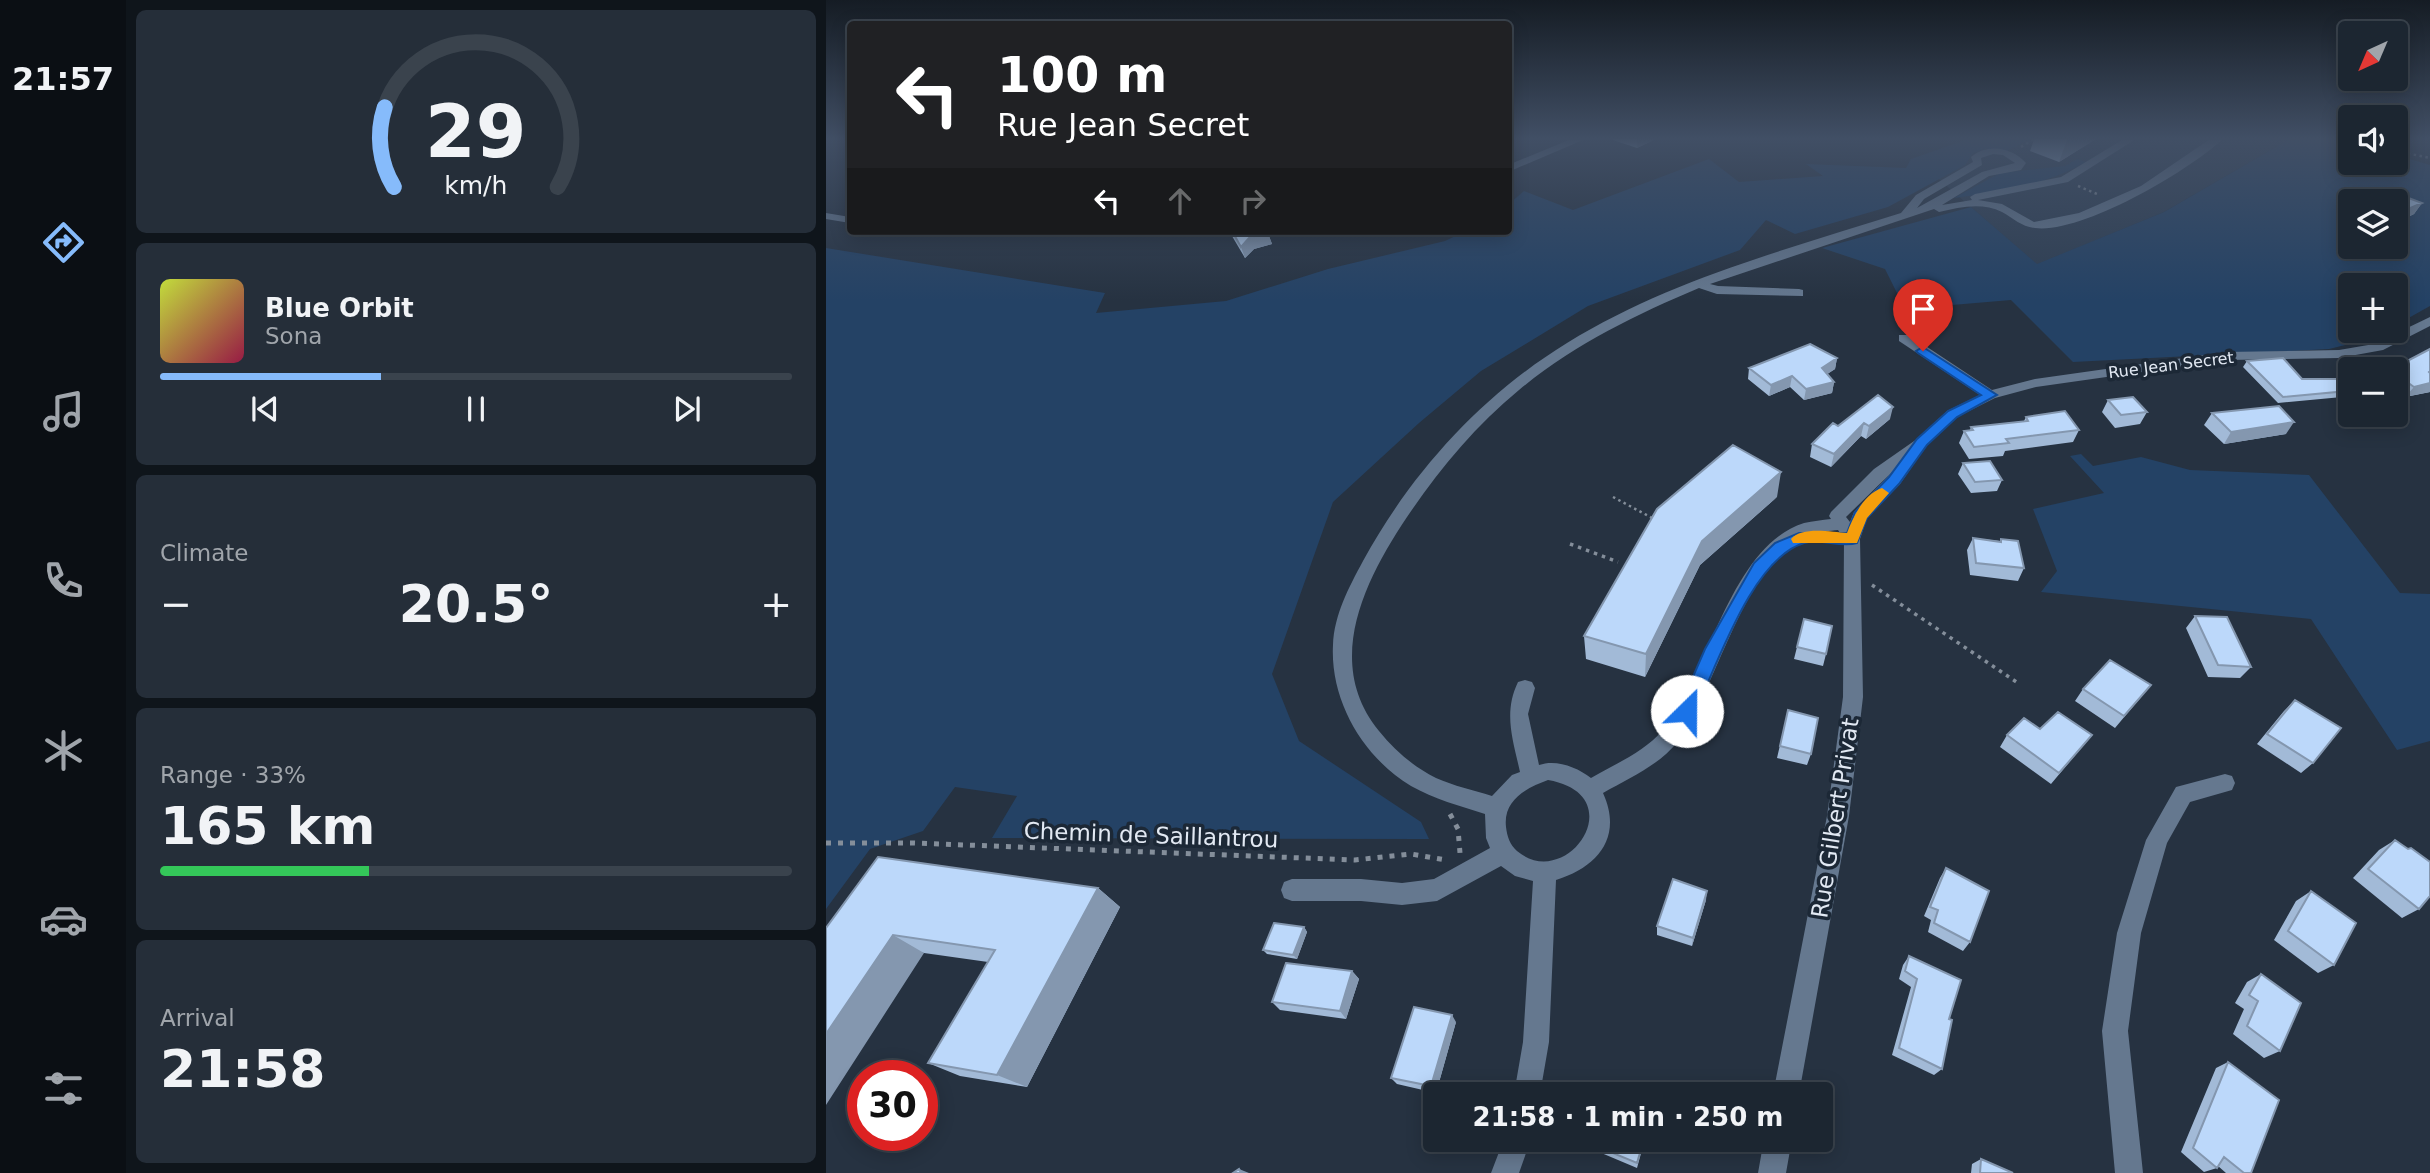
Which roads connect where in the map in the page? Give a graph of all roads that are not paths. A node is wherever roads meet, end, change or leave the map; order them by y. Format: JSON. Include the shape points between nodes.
{"nodes":[{"id":1,"x":1929,"y":192,"type":"edge"},
{"id":2,"x":1957,"y":192,"type":"edge"},
{"id":3,"x":2014,"y":192,"type":"edge"},
{"id":4,"x":2139,"y":192,"type":"edge"},
{"id":5,"x":1925,"y":210,"type":"junction"},
{"id":6,"x":1906,"y":214,"type":"junction"},
{"id":7,"x":826,"y":216,"type":"edge"},
{"id":8,"x":847,"y":220,"type":"edge"},
{"id":9,"x":1699,"y":284,"type":"junction"},
{"id":10,"x":1799,"y":293,"type":"dead end"},
{"id":11,"x":2430,"y":321,"type":"edge"},
{"id":12,"x":1904,"y":338,"type":"dead end"},
{"id":13,"x":1990,"y":395,"type":"junction"},
{"id":14,"x":1846,"y":532,"type":"junction"},
{"id":15,"x":1525,"y":688,"type":"dead end"},
{"id":16,"x":1531,"y":774,"type":"junction"},
{"id":17,"x":2225,"y":783,"type":"dead end"},
{"id":18,"x":1591,"y":789,"type":"junction"},
{"id":19,"x":1496,"y":807,"type":"junction"},
{"id":20,"x":1503,"y":853,"type":"junction"},
{"id":21,"x":1545,"y":872,"type":"junction"},
{"id":22,"x":1292,"y":890,"type":"dead end"},
{"id":23,"x":1529,"y":1082,"type":"edge"},
{"id":24,"x":1788,"y":1082,"type":"edge"},
{"id":25,"x":1513,"y":1152,"type":"edge"},
{"id":26,"x":1775,"y":1152,"type":"edge"},
{"id":27,"x":1505,"y":1173,"type":"edge"},
{"id":28,"x":1772,"y":1173,"type":"edge"},
{"id":29,"x":2129,"y":1173,"type":"edge"}],
"edges":[{"from":1,"to":6,"type":"street"},
{"from":2,"to":5,"type":"street"},
{"from":3,"to":5,"type":"street"},
{"from":4,"to":5,"type":"street","via":[[2119,203],[2042,225],[1982,203]]},
{"from":5,"to":6,"type":"street"},
{"from":6,"to":9,"type":"street","via":[[1793,248]]},
{"from":7,"to":8,"type":"street"},
{"from":9,"to":10,"type":"street","via":[[1717,290]]},
{"from":9,"to":19,"type":"street","via":[[1573,345],[1486,411],[1426,478],[1359,583],[1347,614],[1342,670],[1360,722],[1407,772],[1456,797]]},
{"from":11,"to":13,"type":"street","name":"Rue Jean Secret","via":[[2378,347],[2339,354],[2226,356],[2035,383]]},
{"from":12,"to":13,"type":"street"},
{"from":13,"to":14,"type":"street","name":"Rue Jean Secret","via":[[1952,414],[1922,442]]},
{"from":14,"to":18,"type":"street","via":[[1805,537],[1780,547],[1759,567],[1670,736],[1652,753]]},
{"from":14,"to":24,"type":"street","name":"Rue Gilbert Privat","via":[[1854,582],[1853,697],[1838,817]]},
{"from":15,"to":16,"type":"street","via":[[1518,714]]},
{"from":16,"to":18,"type":"street","via":[[1564,772]]},
{"from":16,"to":19,"type":"street","via":[[1516,781]]},
{"from":17,"to":29,"type":"street","via":[[2183,794],[2157,840],[2129,933],[2115,1031]]},
{"from":18,"to":21,"type":"street","via":[[1601,818],[1591,848],[1571,864]]},
{"from":19,"to":20,"type":"street","via":[[1493,831]]},
{"from":20,"to":21,"type":"street","via":[[1514,864]]},
{"from":20,"to":22,"type":"street","via":[[1437,890],[1402,894]]},
{"from":21,"to":23,"type":"street","via":[[1536,1042]]},
{"from":25,"to":27,"type":"street"},
{"from":26,"to":28,"type":"street"}]}
